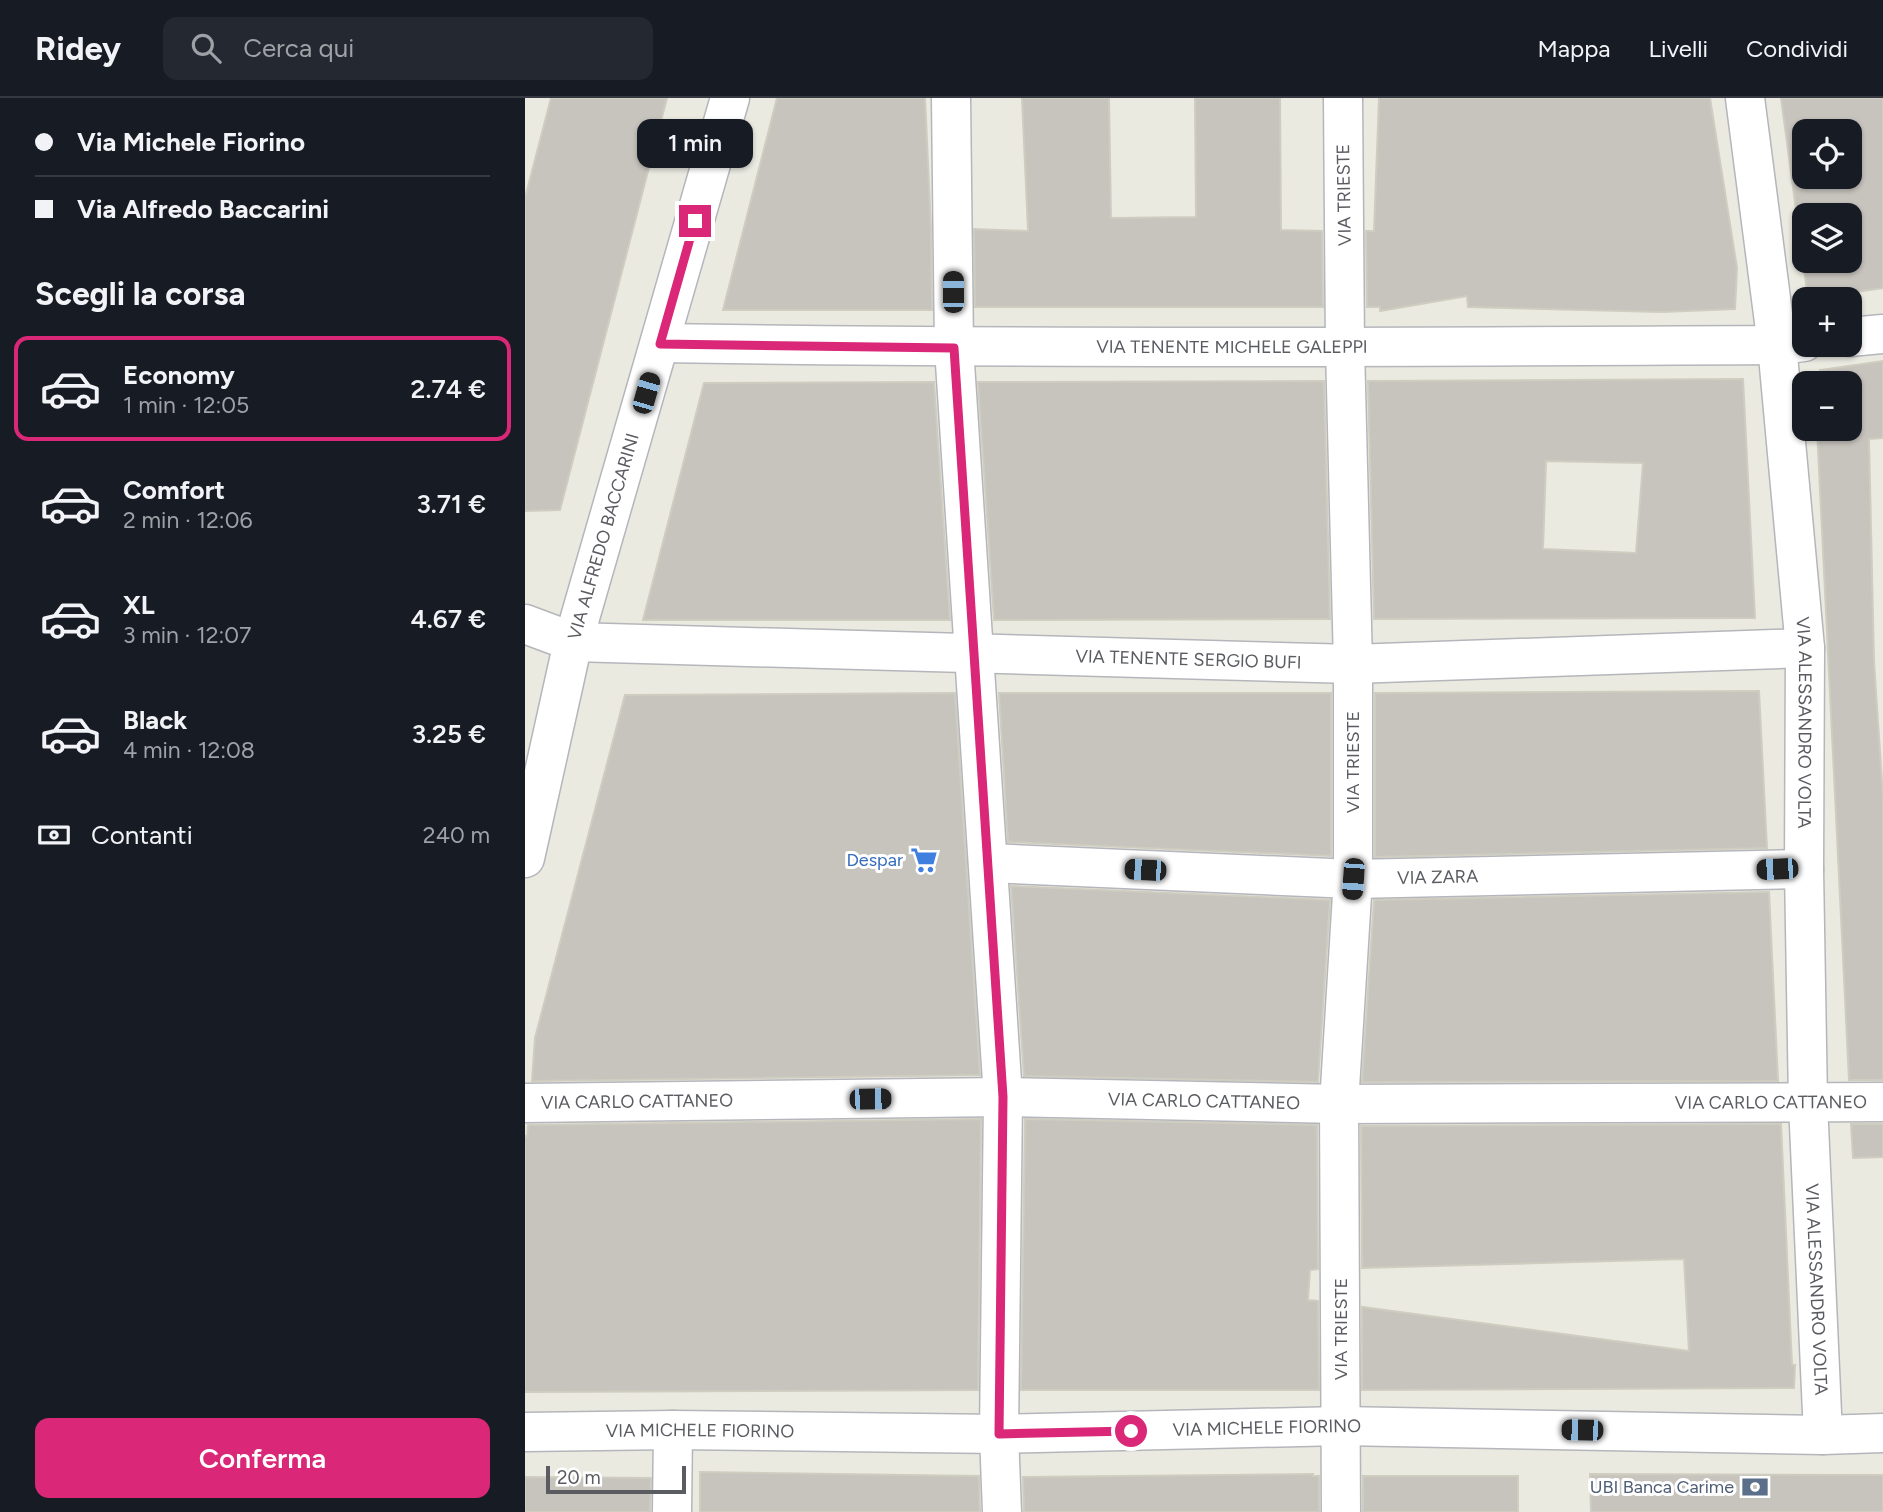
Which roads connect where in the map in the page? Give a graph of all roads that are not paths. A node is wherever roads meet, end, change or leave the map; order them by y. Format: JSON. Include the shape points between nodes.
{"nodes":[{"id":1,"x":730,"y":98,"type":"edge"},
{"id":2,"x":951,"y":98,"type":"edge"},
{"id":3,"x":1343,"y":98,"type":"edge"},
{"id":4,"x":1745,"y":98,"type":"edge"},
{"id":5,"x":1883,"y":334,"type":"edge"},
{"id":6,"x":1862,"y":336,"type":"edge"},
{"id":7,"x":660,"y":344,"type":"junction"},
{"id":8,"x":1791,"y":344,"type":"edge"},
{"id":9,"x":954,"y":348,"type":"junction"},
{"id":10,"x":1345,"y":348,"type":"junction"},
{"id":11,"x":525,"y":624,"type":"edge"},
{"id":12,"x":573,"y":642,"type":"junction"},
{"id":13,"x":1805,"y":648,"type":"junction"},
{"id":14,"x":975,"y":653,"type":"junction"},
{"id":15,"x":1353,"y":664,"type":"junction"},
{"id":16,"x":525,"y":858,"type":"edge"},
{"id":17,"x":988,"y":863,"type":"junction"},
{"id":18,"x":1804,"y":869,"type":"junction"},
{"id":19,"x":1353,"y":879,"type":"junction"},
{"id":20,"x":1003,"y":1097,"type":"junction"},
{"id":21,"x":1883,"y":1102,"type":"edge"},
{"id":22,"x":525,"y":1103,"type":"edge"},
{"id":23,"x":1808,"y":1103,"type":"junction"},
{"id":24,"x":1339,"y":1104,"type":"junction"},
{"id":25,"x":1341,"y":1426,"type":"junction"},
{"id":26,"x":673,"y":1430,"type":"junction"},
{"id":27,"x":525,"y":1432,"type":"edge"},
{"id":28,"x":1883,"y":1433,"type":"edge"},
{"id":29,"x":999,"y":1434,"type":"junction"},
{"id":30,"x":1823,"y":1435,"type":"junction"},
{"id":31,"x":672,"y":1512,"type":"edge"},
{"id":32,"x":1002,"y":1512,"type":"edge"},
{"id":33,"x":1341,"y":1512,"type":"edge"}],
"edges":[{"from":1,"to":7,"type":"street","name":"VIA ALFREDO BACCARINI"},
{"from":2,"to":9,"type":"street"},
{"from":3,"to":10,"type":"street","name":"VIA TRIESTE"},
{"from":4,"to":8,"type":"street","name":"VIA ALESSANDRO VOLTA"},
{"from":5,"to":6,"type":"street"},
{"from":7,"to":9,"type":"street","name":"VIA TENENTE MICHELE GALEPPI"},
{"from":7,"to":12,"type":"street","name":"VIA ALFREDO BACCARINI"},
{"from":8,"to":10,"type":"street","name":"VIA TENENTE MICHELE GALEPPI"},
{"from":8,"to":13,"type":"street","name":"VIA ALESSANDRO VOLTA"},
{"from":9,"to":10,"type":"street","name":"VIA TENENTE MICHELE GALEPPI"},
{"from":9,"to":14,"type":"street"},
{"from":10,"to":15,"type":"street","name":"VIA TRIESTE"},
{"from":11,"to":12,"type":"street","name":"VIA TENENTE SERGIO BUFI"},
{"from":12,"to":14,"type":"street","name":"VIA TENENTE SERGIO BUFI"},
{"from":12,"to":16,"type":"street","name":"VIA ALFREDO BACCARINI"},
{"from":13,"to":15,"type":"street","name":"VIA TENENTE SERGIO BUFI"},
{"from":13,"to":18,"type":"street","name":"VIA ALESSANDRO VOLTA"},
{"from":14,"to":15,"type":"street","name":"VIA TENENTE SERGIO BUFI"},
{"from":14,"to":17,"type":"street"},
{"from":15,"to":19,"type":"street","name":"VIA TRIESTE"},
{"from":17,"to":19,"type":"street","name":"VIA ZARA"},
{"from":17,"to":20,"type":"street"},
{"from":18,"to":19,"type":"street","name":"VIA ZARA"},
{"from":18,"to":23,"type":"street","name":"VIA ALESSANDRO VOLTA"},
{"from":19,"to":24,"type":"street","name":"VIA TRIESTE"},
{"from":20,"to":22,"type":"street","name":"VIA CARLO CATTANEO"},
{"from":20,"to":24,"type":"street","name":"VIA CARLO CATTANEO"},
{"from":20,"to":29,"type":"street"},
{"from":21,"to":23,"type":"street","name":"VIA CARLO CATTANEO"},
{"from":23,"to":24,"type":"street","name":"VIA CARLO CATTANEO"},
{"from":23,"to":30,"type":"street","name":"VIA ALESSANDRO VOLTA"},
{"from":24,"to":25,"type":"street","name":"VIA TRIESTE"},
{"from":25,"to":29,"type":"street","name":"VIA MICHELE FIORINO"},
{"from":25,"to":30,"type":"street","name":"VIA MICHELE FIORINO"},
{"from":25,"to":33,"type":"street","name":"VIA TRIESTE"},
{"from":26,"to":27,"type":"street","name":"VIA MICHELE FIORINO"},
{"from":26,"to":29,"type":"street","name":"VIA MICHELE FIORINO"},
{"from":26,"to":31,"type":"street"},
{"from":28,"to":30,"type":"street","name":"VIA MICHELE FIORINO"},
{"from":29,"to":32,"type":"street"}]}
